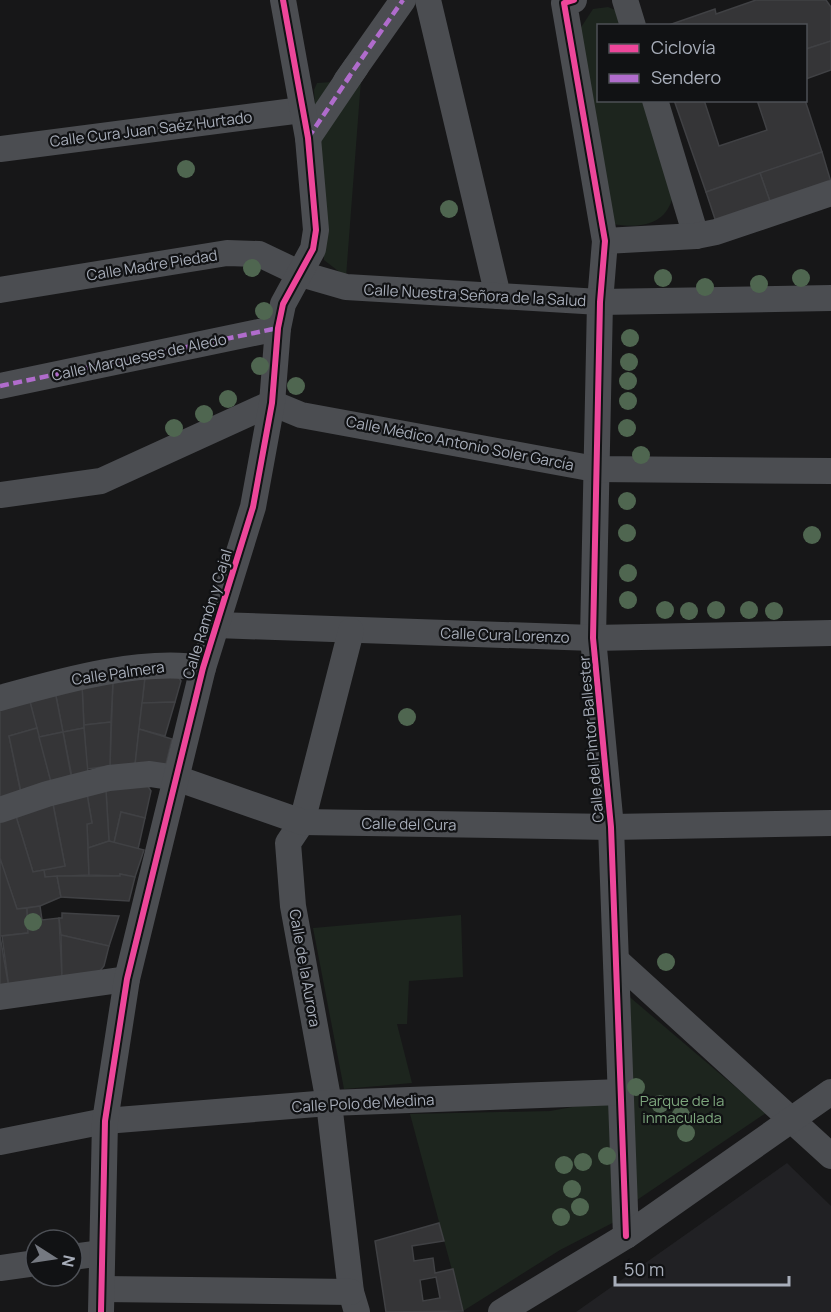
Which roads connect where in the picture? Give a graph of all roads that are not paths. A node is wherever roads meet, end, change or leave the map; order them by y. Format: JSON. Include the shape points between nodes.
{"nodes":[{"id":1,"x":283,"y":0,"type":"edge"},
{"id":2,"x":403,"y":0,"type":"edge"},
{"id":3,"x":428,"y":0,"type":"edge"},
{"id":4,"x":625,"y":0,"type":"edge"},
{"id":5,"x":567,"y":1,"type":"edge"},
{"id":6,"x":632,"y":24,"type":"edge"},
{"id":7,"x":657,"y":102,"type":"edge"},
{"id":8,"x":302,"y":110,"type":"junction"},
{"id":9,"x":308,"y":138,"type":"junction"},
{"id":10,"x":0,"y":148,"type":"edge"},
{"id":11,"x":831,"y":193,"type":"edge"},
{"id":12,"x":696,"y":236,"type":"junction"},
{"id":13,"x":605,"y":241,"type":"junction"},
{"id":14,"x":301,"y":274,"type":"junction"},
{"id":15,"x":0,"y":290,"type":"edge"},
{"id":16,"x":498,"y":296,"type":"junction"},
{"id":17,"x":831,"y":298,"type":"edge"},
{"id":18,"x":600,"y":302,"type":"junction"},
{"id":19,"x":278,"y":328,"type":"junction"},
{"id":20,"x":0,"y":386,"type":"edge"},
{"id":21,"x":272,"y":403,"type":"junction"},
{"id":22,"x":595,"y":469,"type":"junction"},
{"id":23,"x":831,"y":471,"type":"edge"},
{"id":24,"x":0,"y":495,"type":"edge"},
{"id":25,"x":216,"y":625,"type":"junction"},
{"id":26,"x":351,"y":631,"type":"junction"},
{"id":27,"x":831,"y":633,"type":"edge"},
{"id":28,"x":593,"y":638,"type":"junction"},
{"id":29,"x":203,"y":668,"type":"junction"},
{"id":30,"x":0,"y":698,"type":"edge"},
{"id":31,"x":176,"y":777,"type":"junction"},
{"id":32,"x":0,"y":810,"type":"edge"},
{"id":33,"x":302,"y":822,"type":"junction"},
{"id":34,"x":831,"y":823,"type":"edge"},
{"id":35,"x":611,"y":827,"type":"junction"},
{"id":36,"x":616,"y":960,"type":"junction"},
{"id":37,"x":127,"y":980,"type":"junction"},
{"id":38,"x":0,"y":997,"type":"edge"},
{"id":39,"x":621,"y":1092,"type":"junction"},
{"id":40,"x":831,"y":1092,"type":"edge"},
{"id":41,"x":329,"y":1103,"type":"junction"},
{"id":42,"x":792,"y":1119,"type":"junction"},
{"id":43,"x":105,"y":1121,"type":"junction"},
{"id":44,"x":0,"y":1142,"type":"edge"},
{"id":45,"x":831,"y":1156,"type":"edge"},
{"id":46,"x":626,"y":1236,"type":"junction"},
{"id":47,"x":102,"y":1253,"type":"junction"},
{"id":48,"x":84,"y":1255,"type":"edge"},
{"id":49,"x":24,"y":1265,"type":"edge"},
{"id":50,"x":0,"y":1269,"type":"edge"},
{"id":51,"x":102,"y":1300,"type":"edge"},
{"id":52,"x":354,"y":1302,"type":"edge"},
{"id":53,"x":501,"y":1312,"type":"edge"}],
"edges":[{"from":1,"to":8,"type":"street","name":"Calle Ramón y Cajal"},
{"from":2,"to":9,"type":"street"},
{"from":3,"to":16,"type":"street"},
{"from":4,"to":6,"type":"street"},
{"from":5,"to":13,"type":"street","name":"Calle del Pintor Ballester"},
{"from":7,"to":12,"type":"street"},
{"from":8,"to":9,"type":"street","name":"Calle Ramón y Cajal"},
{"from":8,"to":10,"type":"street","name":"Calle Cura Juan Saéz Hurtado"},
{"from":9,"to":14,"type":"street","name":"Calle Ramón y Cajal","via":[[316,230],[313,249]]},
{"from":11,"to":12,"type":"street"},
{"from":12,"to":13,"type":"street"},
{"from":13,"to":18,"type":"street","name":"Calle del Pintor Ballester"},
{"from":14,"to":15,"type":"street","name":"Calle Madre Piedad","via":[[259,254],[227,253]]},
{"from":14,"to":16,"type":"street","name":"Calle Nuestra Señora de la Salud","via":[[346,287]]},
{"from":14,"to":19,"type":"street","name":"Calle Ramón y Cajal","via":[[283,304]]},
{"from":16,"to":18,"type":"street","name":"Calle Nuestra Señora de la Salud"},
{"from":17,"to":18,"type":"street","name":"Calle Nuestra Señora de la Salud"},
{"from":18,"to":22,"type":"street","name":"Calle del Pintor Ballester"},
{"from":19,"to":20,"type":"street","name":"Calle Marqueses de Aledo"},
{"from":19,"to":21,"type":"street","name":"Calle Ramón y Cajal"},
{"from":21,"to":22,"type":"street","name":"Calle Médico Antonio Soler García","via":[[301,415]]},
{"from":21,"to":24,"type":"street","via":[[101,481]]},
{"from":21,"to":25,"type":"street","name":"Calle Ramón y Cajal","via":[[253,507]]},
{"from":22,"to":23,"type":"street","name":"Calle Médico Antonio Soler García"},
{"from":22,"to":28,"type":"street","name":"Calle del Pintor Ballester"},
{"from":25,"to":26,"type":"street","name":"Calle Cura Lorenzo"},
{"from":25,"to":29,"type":"street","name":"Calle Ramón y Cajal"},
{"from":26,"to":28,"type":"street","name":"Calle Cura Lorenzo"},
{"from":26,"to":33,"type":"street","name":"Calle de la Aurora"},
{"from":27,"to":28,"type":"street","name":"Calle Cura Lorenzo"},
{"from":28,"to":35,"type":"street","name":"Calle del Pintor Ballester"},
{"from":29,"to":30,"type":"street","name":"Calle Palmera","via":[[180,664],[76,677]]},
{"from":29,"to":31,"type":"street","name":"Calle Ramón y Cajal"},
{"from":31,"to":32,"type":"street","name":"Calle del Cura","via":[[150,774],[110,778]]},
{"from":31,"to":33,"type":"street","name":"Calle del Cura"},
{"from":31,"to":37,"type":"street","name":"Calle Ramón y Cajal"},
{"from":33,"to":35,"type":"street","name":"Calle del Cura"},
{"from":33,"to":41,"type":"street","name":"Calle de la Aurora","via":[[288,843],[293,906]]},
{"from":34,"to":35,"type":"street","name":"Calle del Cura"},
{"from":35,"to":36,"type":"street","name":"Calle del Pintor Ballester"},
{"from":36,"to":39,"type":"street","name":"Calle del Pintor Ballester"},
{"from":36,"to":42,"type":"street"},
{"from":37,"to":38,"type":"street"},
{"from":37,"to":43,"type":"street","name":"Calle Ramón y Cajal"},
{"from":39,"to":41,"type":"street","name":"Calle Polo de Medina"},
{"from":39,"to":46,"type":"street","name":"Calle del Pintor Ballester"},
{"from":40,"to":42,"type":"street"},
{"from":41,"to":43,"type":"street","name":"Calle Polo de Medina"},
{"from":41,"to":52,"type":"street","name":"Calle de la Aurora"},
{"from":42,"to":45,"type":"street"},
{"from":42,"to":46,"type":"street"},
{"from":43,"to":44,"type":"street","name":"Calle Polo de Medina"},
{"from":43,"to":47,"type":"street","name":"Calle Ramón y Cajal"},
{"from":46,"to":53,"type":"street"},
{"from":47,"to":48,"type":"street"},
{"from":47,"to":51,"type":"street","name":"Calle Ramón y Cajal"},
{"from":49,"to":50,"type":"street"},
{"from":51,"to":52,"type":"street"}]}
